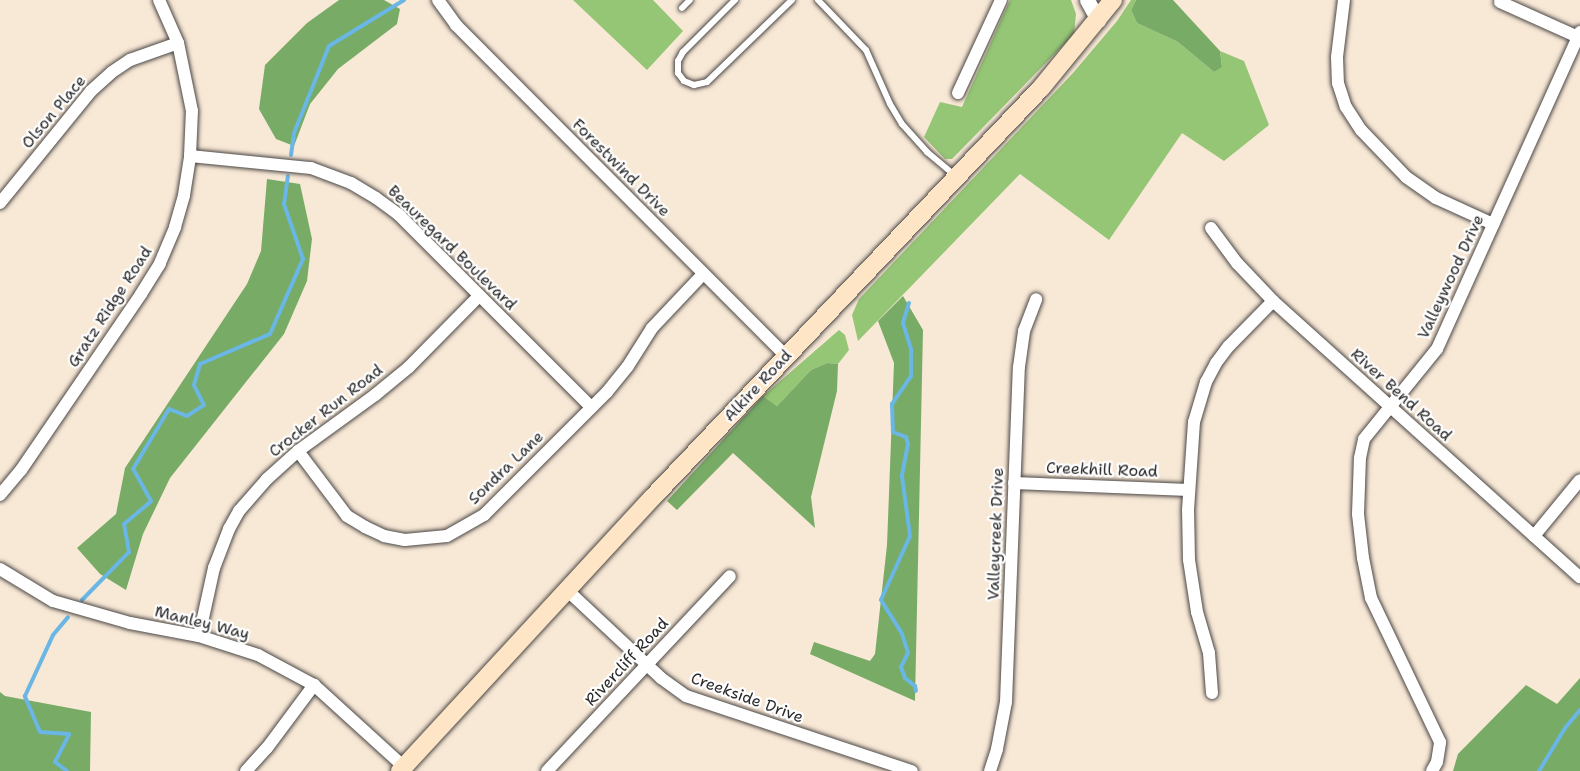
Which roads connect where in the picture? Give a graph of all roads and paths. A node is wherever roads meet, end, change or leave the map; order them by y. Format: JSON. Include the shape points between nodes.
{"nodes":[{"id":1,"x":159,"y":0,"type":"edge"},
{"id":2,"x":438,"y":0,"type":"edge"},
{"id":3,"x":690,"y":0,"type":"edge"},
{"id":4,"x":735,"y":0,"type":"edge"},
{"id":5,"x":792,"y":0,"type":"edge"},
{"id":6,"x":818,"y":0,"type":"edge"},
{"id":7,"x":1001,"y":0,"type":"edge"},
{"id":8,"x":1087,"y":0,"type":"edge"},
{"id":9,"x":1113,"y":0,"type":"edge"},
{"id":10,"x":1344,"y":0,"type":"edge"},
{"id":11,"x":1500,"y":2,"type":"dead end"},
{"id":12,"x":682,"y":8,"type":"dead end"},
{"id":13,"x":1098,"y":20,"type":"junction"},
{"id":14,"x":1579,"y":34,"type":"edge"},
{"id":15,"x":178,"y":43,"type":"junction"},
{"id":16,"x":958,"y":93,"type":"dead end"},
{"id":17,"x":190,"y":156,"type":"junction"},
{"id":18,"x":957,"y":177,"type":"junction"},
{"id":19,"x":0,"y":203,"type":"edge"},
{"id":20,"x":1493,"y":224,"type":"junction"},
{"id":21,"x":1210,"y":228,"type":"dead end"},
{"id":22,"x":703,"y":274,"type":"junction"},
{"id":23,"x":479,"y":296,"type":"junction"},
{"id":24,"x":1036,"y":298,"type":"dead end"},
{"id":25,"x":1273,"y":301,"type":"junction"},
{"id":26,"x":786,"y":356,"type":"junction"},
{"id":27,"x":591,"y":407,"type":"junction"},
{"id":28,"x":1391,"y":408,"type":"junction"},
{"id":29,"x":298,"y":451,"type":"junction"},
{"id":30,"x":1580,"y":480,"type":"edge"},
{"id":31,"x":1014,"y":483,"type":"junction"},
{"id":32,"x":1189,"y":490,"type":"junction"},
{"id":33,"x":0,"y":495,"type":"edge"},
{"id":34,"x":1534,"y":536,"type":"junction"},
{"id":35,"x":0,"y":569,"type":"edge"},
{"id":36,"x":730,"y":576,"type":"dead end"},
{"id":37,"x":1580,"y":577,"type":"edge"},
{"id":38,"x":567,"y":590,"type":"junction"},
{"id":39,"x":199,"y":636,"type":"junction"},
{"id":40,"x":648,"y":665,"type":"junction"},
{"id":41,"x":314,"y":686,"type":"junction"},
{"id":42,"x":1212,"y":693,"type":"dead end"},
{"id":43,"x":1435,"y":767,"type":"edge"},
{"id":44,"x":402,"y":769,"type":"edge"},
{"id":45,"x":246,"y":771,"type":"edge"},
{"id":46,"x":547,"y":771,"type":"edge"},
{"id":47,"x":912,"y":771,"type":"edge"},
{"id":48,"x":990,"y":771,"type":"edge"}],
"edges":[{"from":1,"to":15,"type":"street","name":"Gratz Ridge Road"},
{"from":2,"to":22,"type":"street","name":"Forestwind Drive","via":[[456,26]]},
{"from":3,"to":12,"type":"lane"},
{"from":4,"to":5,"type":"lane","via":[[683,52],[678,73],[684,81],[694,85],[707,82]]},
{"from":6,"to":18,"type":"lane","via":[[866,50],[902,124]]},
{"from":7,"to":16,"type":"street"},
{"from":8,"to":13,"type":"street"},
{"from":9,"to":13,"type":"main road","name":"Alkire Road"},
{"from":10,"to":20,"type":"street","via":[[1338,83],[1360,130],[1406,177],[1436,198]]},
{"from":11,"to":14,"type":"street"},
{"from":13,"to":18,"type":"main road","name":"Alkire Road","via":[[1041,88]]},
{"from":14,"to":20,"type":"street","name":"Valleywood Drive"},
{"from":15,"to":17,"type":"street","name":"Gratz Ridge Road","via":[[192,111]]},
{"from":15,"to":19,"type":"street","name":"Olson Place","via":[[130,60],[112,72],[91,91]]},
{"from":17,"to":23,"type":"street","name":"Beauregard Boulevard","via":[[311,168],[351,183],[399,215]]},
{"from":17,"to":33,"type":"street","name":"Gratz Ridge Road","via":[[184,195],[160,262],[28,461]]},
{"from":18,"to":26,"type":"main road","name":"Alkire Road"},
{"from":20,"to":28,"type":"street","name":"Valleywood Drive","via":[[1437,349]]},
{"from":21,"to":25,"type":"street","name":"River Bend Road"},
{"from":22,"to":26,"type":"street","name":"Forestwind Drive"},
{"from":22,"to":27,"type":"street","name":"Sondra Lane","via":[[658,319],[628,366]]},
{"from":23,"to":27,"type":"street","name":"Beauregard Boulevard"},
{"from":23,"to":29,"type":"street","name":"Crocker Run Road","via":[[409,367]]},
{"from":24,"to":31,"type":"street","name":"Valleycreek Drive","via":[[1024,331],[1019,367]]},
{"from":25,"to":28,"type":"street","name":"River Bend Road"},
{"from":25,"to":32,"type":"street","via":[[1228,346],[1206,382],[1194,422]]},
{"from":26,"to":38,"type":"main road","name":"Alkire Road"},
{"from":27,"to":29,"type":"street","name":"Sondra Lane","via":[[484,515],[447,536],[427,540],[384,536],[347,516]]},
{"from":28,"to":34,"type":"street","name":"River Bend Road"},
{"from":28,"to":43,"type":"street","name":"Valleywood Drive","via":[[1364,440],[1360,458],[1358,514],[1362,558],[1371,598],[1440,742]]},
{"from":29,"to":39,"type":"street","name":"Crocker Run Road","via":[[267,479],[229,529],[214,568]]},
{"from":30,"to":34,"type":"street"},
{"from":31,"to":32,"type":"street","name":"Creekhill Road"},
{"from":31,"to":48,"type":"street","name":"Valleycreek Drive","via":[[1006,702]]},
{"from":32,"to":42,"type":"street","via":[[1189,560],[1197,612],[1209,653]]},
{"from":34,"to":37,"type":"street","name":"River Bend Road"},
{"from":35,"to":39,"type":"street","name":"Manley Way","via":[[53,601],[130,623]]},
{"from":36,"to":40,"type":"street","name":"Rivercliff Road"},
{"from":38,"to":40,"type":"street","name":"Creekside Drive"},
{"from":38,"to":44,"type":"main road","name":"Alkire Road"},
{"from":39,"to":41,"type":"street","name":"Manley Way","via":[[258,655]]},
{"from":40,"to":46,"type":"street","name":"Rivercliff Road"},
{"from":40,"to":47,"type":"street","name":"Creekside Drive","via":[[695,700]]},
{"from":41,"to":44,"type":"street","name":"Manley Way"},
{"from":41,"to":45,"type":"street"}]}
